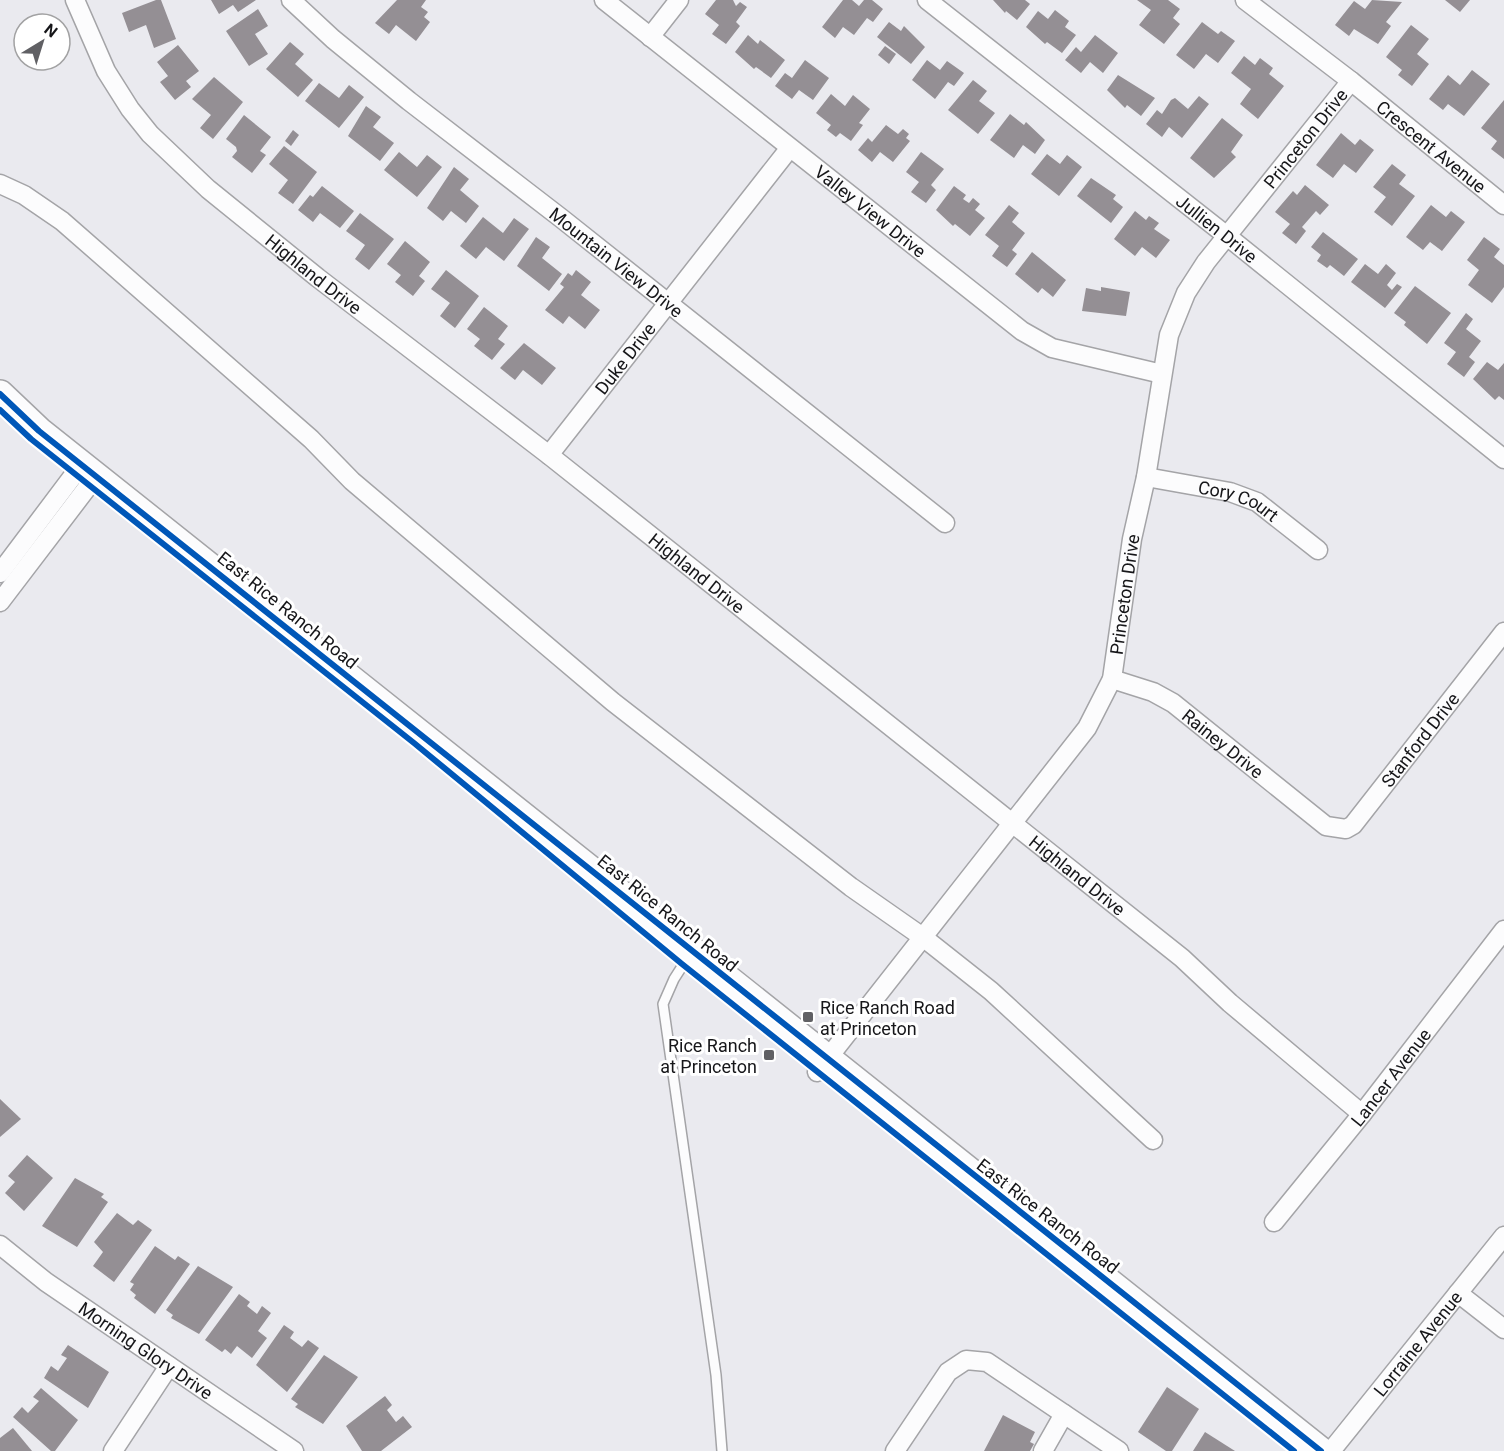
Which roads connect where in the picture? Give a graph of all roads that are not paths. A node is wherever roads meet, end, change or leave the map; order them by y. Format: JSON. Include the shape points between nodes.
{"nodes":[{"id":1,"x":75,"y":0,"type":"edge"},
{"id":2,"x":291,"y":0,"type":"edge"},
{"id":3,"x":604,"y":0,"type":"edge"},
{"id":4,"x":679,"y":0,"type":"edge"},
{"id":5,"x":927,"y":0,"type":"edge"},
{"id":6,"x":1245,"y":0,"type":"edge"},
{"id":7,"x":650,"y":37,"type":"junction"},
{"id":8,"x":1351,"y":81,"type":"junction"},
{"id":9,"x":789,"y":149,"type":"junction"},
{"id":10,"x":0,"y":184,"type":"edge"},
{"id":11,"x":1504,"y":205,"type":"edge"},
{"id":12,"x":1227,"y":236,"type":"junction"},
{"id":13,"x":668,"y":305,"type":"junction"},
{"id":14,"x":1162,"y":374,"type":"junction"},
{"id":15,"x":0,"y":394,"type":"edge"},
{"id":16,"x":0,"y":410,"type":"edge"},
{"id":17,"x":549,"y":455,"type":"junction"},
{"id":18,"x":1504,"y":459,"type":"edge"},
{"id":19,"x":85,"y":475,"type":"junction"},
{"id":20,"x":1146,"y":477,"type":"junction"},
{"id":21,"x":945,"y":523,"type":"dead end"},
{"id":22,"x":1318,"y":550,"type":"dead end"},
{"id":23,"x":0,"y":573,"type":"edge"},
{"id":24,"x":0,"y":602,"type":"edge"},
{"id":25,"x":1504,"y":632,"type":"edge"},
{"id":26,"x":1112,"y":679,"type":"junction"},
{"id":27,"x":1012,"y":824,"type":"junction"},
{"id":28,"x":1326,"y":826,"type":"joint"},
{"id":29,"x":1504,"y":930,"type":"edge"},
{"id":30,"x":924,"y":938,"type":"junction"},
{"id":31,"x":687,"y":958,"type":"junction"},
{"id":32,"x":822,"y":1066,"type":"junction"},
{"id":33,"x":1362,"y":1114,"type":"junction"},
{"id":34,"x":1154,"y":1140,"type":"dead end"},
{"id":35,"x":1274,"y":1222,"type":"dead end"},
{"id":36,"x":1504,"y":1236,"type":"edge"},
{"id":37,"x":0,"y":1245,"type":"edge"},
{"id":38,"x":1458,"y":1293,"type":"junction"},
{"id":39,"x":1504,"y":1329,"type":"edge"},
{"id":40,"x":169,"y":1366,"type":"junction"},
{"id":41,"x":1064,"y":1414,"type":"junction"},
{"id":42,"x":113,"y":1451,"type":"edge"},
{"id":43,"x":294,"y":1451,"type":"edge"},
{"id":44,"x":722,"y":1451,"type":"edge"},
{"id":45,"x":895,"y":1451,"type":"edge"},
{"id":46,"x":1043,"y":1451,"type":"edge"},
{"id":47,"x":1119,"y":1451,"type":"edge"},
{"id":48,"x":1294,"y":1451,"type":"edge"},
{"id":49,"x":1321,"y":1451,"type":"edge"},
{"id":50,"x":1331,"y":1451,"type":"edge"}],
"edges":[{"from":1,"to":17,"type":"street","name":"Highland Drive","via":[[106,71],[130,109],[158,142],[208,189],[318,278]]},
{"from":2,"to":13,"type":"street","name":"Mountain View Drive","via":[[409,101]]},
{"from":3,"to":7,"type":"street","name":"Valley View Drive"},
{"from":4,"to":7,"type":"street"},
{"from":5,"to":12,"type":"street","name":"Jullien Drive"},
{"from":6,"to":8,"type":"street","name":"Crescent Avenue"},
{"from":7,"to":9,"type":"street","name":"Valley View Drive"},
{"from":8,"to":11,"type":"street","name":"Crescent Avenue"},
{"from":8,"to":12,"type":"street","name":"Princeton Drive"},
{"from":9,"to":13,"type":"street","name":"Duke Drive"},
{"from":9,"to":14,"type":"street","name":"Valley View Drive","via":[[1022,331],[1052,348]]},
{"from":10,"to":30,"type":"street","via":[[62,221],[352,481],[613,702],[851,887]]},
{"from":12,"to":14,"type":"street","name":"Princeton Drive","via":[[1186,293],[1169,335]]},
{"from":12,"to":18,"type":"street","name":"Jullien Drive"},
{"from":13,"to":17,"type":"street","name":"Duke Drive"},
{"from":13,"to":21,"type":"street","name":"Mountain View Drive"},
{"from":14,"to":20,"type":"street","name":"Princeton Drive"},
{"from":15,"to":19,"type":"main road","name":"East Rice Ranch Road"},
{"from":16,"to":19,"type":"main road","name":"East Rice Ranch Road"},
{"from":17,"to":27,"type":"street","name":"Highland Drive"},
{"from":19,"to":23,"type":"street"},
{"from":19,"to":24,"type":"street"},
{"from":19,"to":31,"type":"main road","name":"East Rice Ranch Road","via":[[414,743]]},
{"from":20,"to":22,"type":"street","name":"Cory Court","via":[[1230,492],[1257,502]]},
{"from":20,"to":26,"type":"street","name":"Princeton Drive","via":[[1132,539]]},
{"from":25,"to":28,"type":"street","name":"Stanford Drive","via":[[1353,825],[1337,830]]},
{"from":26,"to":27,"type":"street","name":"Princeton Drive","via":[[1087,728]]},
{"from":26,"to":28,"type":"street","name":"Rainey Drive","via":[[1173,703]]},
{"from":27,"to":30,"type":"street","name":"Princeton Drive"},
{"from":27,"to":33,"type":"street","name":"Highland Drive","via":[[1182,958]]},
{"from":29,"to":33,"type":"street","name":"Lancer Avenue"},
{"from":30,"to":32,"type":"street","name":"Princeton Drive"},
{"from":30,"to":34,"type":"street","via":[[991,991]]},
{"from":31,"to":32,"type":"main road","name":"East Rice Ranch Road"},
{"from":31,"to":44,"type":"lane","via":[[663,1004],[716,1375]]},
{"from":32,"to":48,"type":"main road","name":"East Rice Ranch Road"},
{"from":32,"to":49,"type":"main road","name":"East Rice Ranch Road"},
{"from":33,"to":35,"type":"street","name":"Lancer Avenue"},
{"from":36,"to":38,"type":"street","name":"Lorraine Avenue"},
{"from":37,"to":40,"type":"street","name":"Morning Glory Drive","via":[[46,1282]]},
{"from":38,"to":39,"type":"street"},
{"from":38,"to":50,"type":"street","name":"Lorraine Avenue"},
{"from":40,"to":42,"type":"street"},
{"from":40,"to":43,"type":"street","name":"Morning Glory Drive"},
{"from":41,"to":45,"type":"street","via":[[987,1362],[966,1360],[948,1372]]},
{"from":41,"to":46,"type":"street"},
{"from":41,"to":47,"type":"street"}]}
